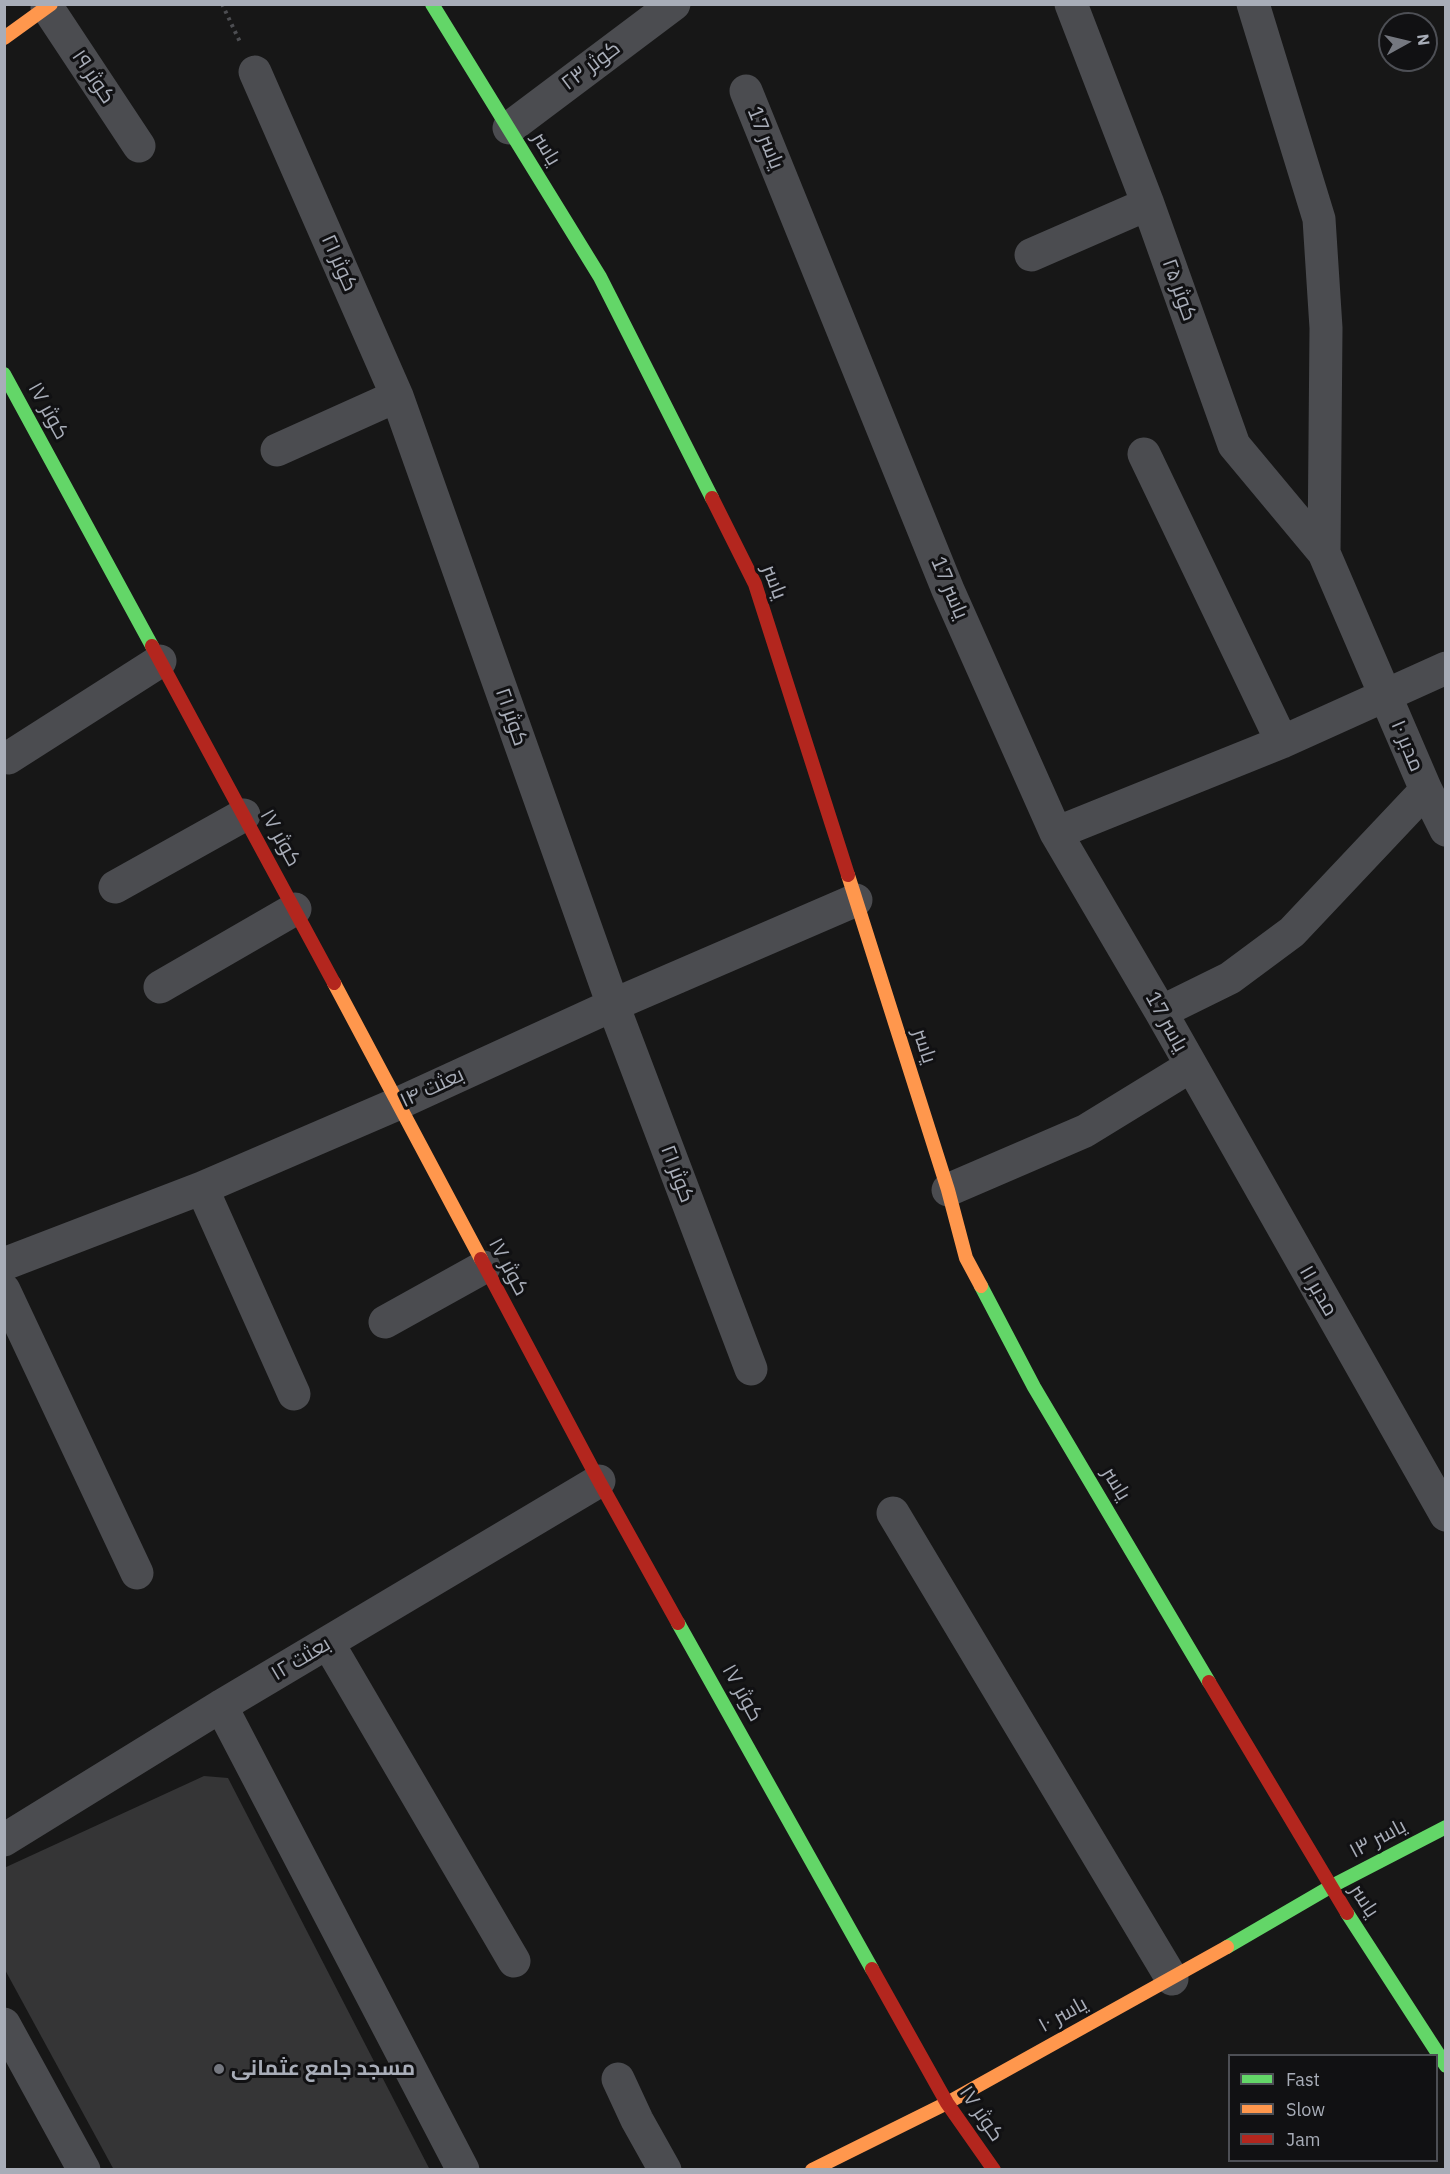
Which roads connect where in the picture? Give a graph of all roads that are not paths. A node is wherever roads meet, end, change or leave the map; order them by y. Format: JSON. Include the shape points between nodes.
{"nodes":[{"id":1,"x":432,"y":4,"type":"edge"},
{"id":2,"x":674,"y":4,"type":"edge"},
{"id":3,"x":1071,"y":4,"type":"edge"},
{"id":4,"x":1253,"y":4,"type":"edge"},
{"id":5,"x":49,"y":6,"type":"edge"},
{"id":6,"x":4,"y":38,"type":"edge"},
{"id":7,"x":255,"y":72,"type":"dead end"},
{"id":8,"x":746,"y":91,"type":"dead end"},
{"id":9,"x":509,"y":128,"type":"junction"},
{"id":10,"x":139,"y":146,"type":"dead end"},
{"id":11,"x":1148,"y":204,"type":"junction"},
{"id":12,"x":1031,"y":255,"type":"dead end"},
{"id":13,"x":4,"y":374,"type":"edge"},
{"id":14,"x":397,"y":396,"type":"junction"},
{"id":15,"x":277,"y":450,"type":"dead end"},
{"id":16,"x":1144,"y":454,"type":"dead end"},
{"id":17,"x":1324,"y":553,"type":"junction"},
{"id":18,"x":160,"y":661,"type":"junction"},
{"id":19,"x":1446,"y":668,"type":"edge"},
{"id":20,"x":1386,"y":695,"type":"junction"},
{"id":21,"x":1282,"y":742,"type":"junction"},
{"id":22,"x":8,"y":758,"type":"dead end"},
{"id":23,"x":1426,"y":790,"type":"junction"},
{"id":24,"x":244,"y":815,"type":"junction"},
{"id":25,"x":1446,"y":830,"type":"edge"},
{"id":26,"x":1056,"y":832,"type":"junction"},
{"id":27,"x":115,"y":887,"type":"dead end"},
{"id":28,"x":856,"y":900,"type":"junction"},
{"id":29,"x":295,"y":909,"type":"junction"},
{"id":30,"x":160,"y":987,"type":"dead end"},
{"id":31,"x":613,"y":1005,"type":"junction"},
{"id":32,"x":1161,"y":1012,"type":"junction"},
{"id":33,"x":1191,"y":1066,"type":"junction"},
{"id":34,"x":397,"y":1104,"type":"junction"},
{"id":35,"x":202,"y":1188,"type":"junction"},
{"id":36,"x":948,"y":1190,"type":"junction"},
{"id":37,"x":4,"y":1264,"type":"edge"},
{"id":38,"x":484,"y":1267,"type":"junction"},
{"id":39,"x":4,"y":1290,"type":"edge"},
{"id":40,"x":385,"y":1322,"type":"dead end"},
{"id":41,"x":751,"y":1369,"type":"dead end"},
{"id":42,"x":294,"y":1394,"type":"dead end"},
{"id":43,"x":599,"y":1481,"type":"junction"},
{"id":44,"x":893,"y":1513,"type":"dead end"},
{"id":45,"x":1446,"y":1515,"type":"edge"},
{"id":46,"x":136,"y":1573,"type":"dead end"},
{"id":47,"x":328,"y":1643,"type":"junction"},
{"id":48,"x":221,"y":1706,"type":"junction"},
{"id":49,"x":1446,"y":1827,"type":"edge"},
{"id":50,"x":4,"y":1840,"type":"edge"},
{"id":51,"x":1330,"y":1887,"type":"junction"},
{"id":52,"x":514,"y":1961,"type":"dead end"},
{"id":53,"x":1172,"y":1979,"type":"junction"},
{"id":54,"x":4,"y":2024,"type":"edge"},
{"id":55,"x":1446,"y":2066,"type":"edge"},
{"id":56,"x":618,"y":2079,"type":"dead end"},
{"id":57,"x":947,"y":2103,"type":"junction"},
{"id":58,"x":84,"y":2169,"type":"edge"},
{"id":59,"x":463,"y":2169,"type":"edge"},
{"id":60,"x":664,"y":2169,"type":"edge"},
{"id":61,"x":812,"y":2169,"type":"edge"},
{"id":62,"x":994,"y":2169,"type":"edge"}],
"edges":[{"from":1,"to":9,"type":"street","name":"یاسر"},
{"from":2,"to":9,"type":"street","name":"کوثر ۲۳"},
{"from":3,"to":11,"type":"street","name":"کوثر ۲۵"},
{"from":4,"to":17,"type":"street","via":[[1319,219],[1326,328]]},
{"from":5,"to":6,"type":"street"},
{"from":5,"to":10,"type":"street","name":"کوثر ۱۹"},
{"from":7,"to":14,"type":"street","name":"کوثر ۲۱"},
{"from":8,"to":26,"type":"street","name":"یاسر 17","via":[[948,590]]},
{"from":9,"to":28,"type":"street","name":"یاسر","via":[[600,277],[755,584]]},
{"from":11,"to":12,"type":"street"},
{"from":11,"to":17,"type":"street","name":"کوثر ۲۵","via":[[1234,445]]},
{"from":13,"to":18,"type":"street","name":"کوثر ۱۷"},
{"from":14,"to":15,"type":"street"},
{"from":14,"to":31,"type":"street","name":"کوثر ۲۱"},
{"from":16,"to":21,"type":"street"},
{"from":17,"to":20,"type":"street","name":"مدبر ۱۰"},
{"from":18,"to":22,"type":"street"},
{"from":18,"to":24,"type":"street","name":"کوثر ۱۷"},
{"from":19,"to":20,"type":"street"},
{"from":20,"to":21,"type":"street"},
{"from":20,"to":23,"type":"street","name":"مدبر ۱۰"},
{"from":21,"to":26,"type":"street"},
{"from":23,"to":25,"type":"street","name":"مدبر ۱۰"},
{"from":23,"to":32,"type":"street","via":[[1292,932],[1230,978]]},
{"from":24,"to":27,"type":"street"},
{"from":24,"to":29,"type":"street","name":"کوثر ۱۷"},
{"from":26,"to":32,"type":"street","name":"یاسر 17"},
{"from":28,"to":31,"type":"street","name":"بعثت ۱۴"},
{"from":28,"to":36,"type":"street","name":"یاسر"},
{"from":29,"to":30,"type":"street"},
{"from":29,"to":34,"type":"street","name":"کوثر ۱۷"},
{"from":31,"to":34,"type":"street","name":"بعثت ۱۴"},
{"from":31,"to":41,"type":"street","name":"کوثر ۲۱"},
{"from":32,"to":33,"type":"street","name":"یاسر 17"},
{"from":33,"to":36,"type":"street","via":[[1085,1131]]},
{"from":33,"to":45,"type":"street","name":"مدبر ۱۱"},
{"from":34,"to":35,"type":"street","name":"بعثت ۱۴"},
{"from":34,"to":38,"type":"street","name":"کوثر ۱۷"},
{"from":35,"to":37,"type":"street","name":"بعثت ۱۴"},
{"from":35,"to":42,"type":"street"},
{"from":36,"to":51,"type":"street","name":"یاسر","via":[[966,1258],[1034,1387]]},
{"from":38,"to":40,"type":"street"},
{"from":38,"to":43,"type":"street","name":"کوثر ۱۷"},
{"from":39,"to":46,"type":"street"},
{"from":43,"to":47,"type":"street","name":"بعثت ۱۲"},
{"from":43,"to":57,"type":"street","name":"کوثر ۱۷"},
{"from":44,"to":53,"type":"street"},
{"from":47,"to":48,"type":"street","name":"بعثت ۱۲"},
{"from":47,"to":52,"type":"street"},
{"from":48,"to":50,"type":"street","name":"بعثت ۱۲"},
{"from":48,"to":59,"type":"street"},
{"from":49,"to":51,"type":"street","name":"یاسر ۱۳"},
{"from":51,"to":53,"type":"street","name":"یاسر ۱۰"},
{"from":51,"to":55,"type":"street","name":"یاسر"},
{"from":53,"to":57,"type":"street","name":"یاسر ۱۰"},
{"from":54,"to":58,"type":"street"},
{"from":56,"to":60,"type":"street"},
{"from":57,"to":61,"type":"street","name":"یاسر ۱۰"},
{"from":57,"to":62,"type":"street","name":"کوثر ۱۷"}]}
